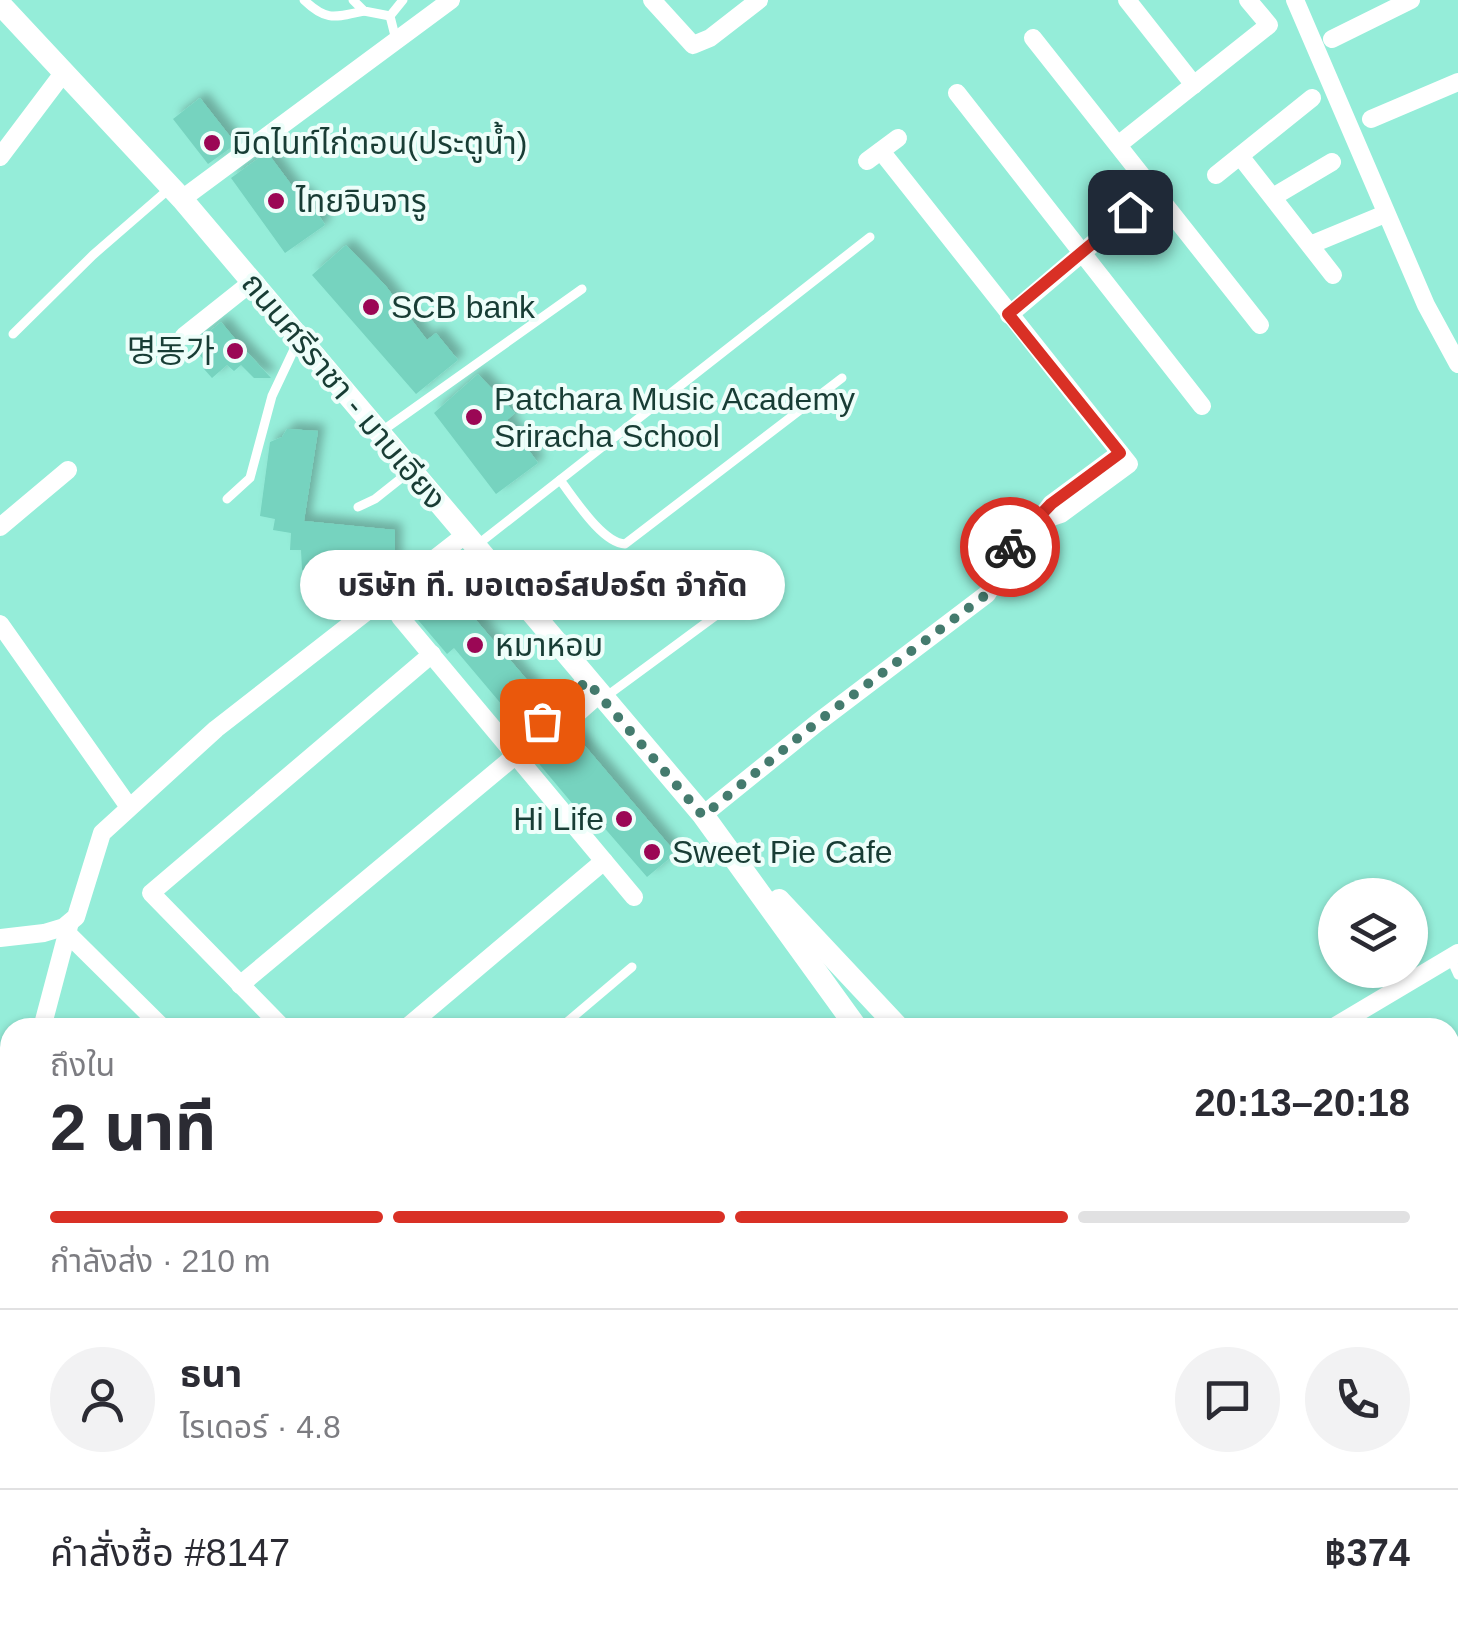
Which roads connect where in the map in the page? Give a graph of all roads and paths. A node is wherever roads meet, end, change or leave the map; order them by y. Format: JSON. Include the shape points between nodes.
{"nodes":[{"id":1,"x":304,"y":0,"type":"edge"},
{"id":2,"x":353,"y":0,"type":"edge"},
{"id":3,"x":402,"y":0,"type":"edge"},
{"id":4,"x":452,"y":0,"type":"edge"},
{"id":5,"x":652,"y":0,"type":"edge"},
{"id":6,"x":760,"y":0,"type":"edge"},
{"id":7,"x":1127,"y":0,"type":"edge"},
{"id":8,"x":1248,"y":0,"type":"edge"},
{"id":9,"x":1295,"y":0,"type":"edge"},
{"id":10,"x":1411,"y":0,"type":"edge"},
{"id":11,"x":0,"y":4,"type":"edge"},
{"id":12,"x":364,"y":11,"type":"junction"},
{"id":13,"x":390,"y":16,"type":"junction"},
{"id":14,"x":1033,"y":38,"type":"dead end"},
{"id":15,"x":1332,"y":39,"type":"dead end"},
{"id":16,"x":396,"y":40,"type":"junction"},
{"id":17,"x":64,"y":72,"type":"junction"},
{"id":18,"x":1458,"y":82,"type":"edge"},
{"id":19,"x":1194,"y":85,"type":"junction"},
{"id":20,"x":957,"y":93,"type":"dead end"},
{"id":21,"x":1312,"y":98,"type":"dead end"},
{"id":22,"x":1371,"y":119,"type":"dead end"},
{"id":23,"x":898,"y":138,"type":"dead end"},
{"id":24,"x":1118,"y":145,"type":"junction"},
{"id":25,"x":1240,"y":156,"type":"junction"},
{"id":26,"x":0,"y":157,"type":"edge"},
{"id":27,"x":1332,"y":162,"type":"dead end"},
{"id":28,"x":1216,"y":175,"type":"dead end"},
{"id":29,"x":1155,"y":191,"type":"junction"},
{"id":30,"x":177,"y":193,"type":"junction"},
{"id":31,"x":1273,"y":197,"type":"junction"},
{"id":32,"x":1383,"y":207,"type":"junction"},
{"id":33,"x":870,"y":236,"type":"dead end"},
{"id":34,"x":1310,"y":245,"type":"junction"},
{"id":35,"x":1082,"y":253,"type":"junction"},
{"id":36,"x":1333,"y":275,"type":"dead end"},
{"id":37,"x":252,"y":282,"type":"junction"},
{"id":38,"x":582,"y":289,"type":"dead end"},
{"id":39,"x":1008,"y":314,"type":"junction"},
{"id":40,"x":1260,"y":325,"type":"dead end"},
{"id":41,"x":13,"y":334,"type":"dead end"},
{"id":42,"x":184,"y":336,"type":"dead end"},
{"id":43,"x":299,"y":339,"type":"junction"},
{"id":44,"x":1458,"y":364,"type":"edge"},
{"id":45,"x":842,"y":378,"type":"dead end"},
{"id":46,"x":1202,"y":406,"type":"dead end"},
{"id":47,"x":380,"y":432,"type":"junction"},
{"id":48,"x":68,"y":470,"type":"dead end"},
{"id":49,"x":411,"y":470,"type":"junction"},
{"id":50,"x":560,"y":480,"type":"junction"},
{"id":51,"x":227,"y":499,"type":"dead end"},
{"id":52,"x":358,"y":508,"type":"dead end"},
{"id":53,"x":0,"y":527,"type":"edge"},
{"id":54,"x":470,"y":541,"type":"junction"},
{"id":55,"x":766,"y":578,"type":"dead end"},
{"id":56,"x":400,"y":617,"type":"dead end"},
{"id":57,"x":0,"y":624,"type":"edge"},
{"id":58,"x":432,"y":654,"type":"junction"},
{"id":59,"x":596,"y":692,"type":"junction"},
{"id":60,"x":522,"y":750,"type":"junction"},
{"id":61,"x":129,"y":807,"type":"junction"},
{"id":62,"x":709,"y":824,"type":"junction"},
{"id":63,"x":604,"y":861,"type":"junction"},
{"id":64,"x":634,"y":898,"type":"dead end"},
{"id":65,"x":69,"y":927,"type":"junction"},
{"id":66,"x":0,"y":938,"type":"edge"},
{"id":67,"x":1454,"y":955,"type":"edge"},
{"id":68,"x":632,"y":968,"type":"dead end"},
{"id":69,"x":1458,"y":976,"type":"edge"},
{"id":70,"x":240,"y":985,"type":"junction"},
{"id":71,"x":47,"y":1018,"type":"edge"},
{"id":72,"x":154,"y":1018,"type":"edge"},
{"id":73,"x":273,"y":1018,"type":"edge"},
{"id":74,"x":418,"y":1018,"type":"edge"},
{"id":75,"x":572,"y":1018,"type":"edge"},
{"id":76,"x":850,"y":1018,"type":"edge"},
{"id":77,"x":890,"y":1018,"type":"edge"},
{"id":78,"x":1349,"y":1018,"type":"edge"}],
"edges":[{"from":1,"to":12,"type":"lane","via":[[320,16]]},
{"from":2,"to":12,"type":"lane"},
{"from":3,"to":13,"type":"lane"},
{"from":4,"to":16,"type":"street"},
{"from":5,"to":6,"type":"street","via":[[692,45]]},
{"from":7,"to":19,"type":"street"},
{"from":8,"to":19,"type":"street","via":[[1269,25]]},
{"from":9,"to":32,"type":"street"},
{"from":10,"to":15,"type":"street"},
{"from":11,"to":17,"type":"main road","name":"ถนนศรีราชา - มาบเอียง"},
{"from":12,"to":13,"type":"lane"},
{"from":13,"to":16,"type":"lane"},
{"from":14,"to":24,"type":"street"},
{"from":16,"to":30,"type":"street"},
{"from":17,"to":26,"type":"street"},
{"from":17,"to":30,"type":"main road","name":"ถนนศรีราชา - มาบเอียง"},
{"from":18,"to":22,"type":"street"},
{"from":19,"to":24,"type":"street"},
{"from":20,"to":35,"type":"street"},
{"from":21,"to":25,"type":"street"},
{"from":23,"to":39,"type":"street","via":[[874,156]]},
{"from":24,"to":29,"type":"street"},
{"from":25,"to":28,"type":"street"},
{"from":25,"to":31,"type":"street"},
{"from":27,"to":31,"type":"street"},
{"from":29,"to":35,"type":"street"},
{"from":29,"to":40,"type":"street"},
{"from":30,"to":37,"type":"main road","name":"ถนนศรีราชา - มาบเอียง"},
{"from":30,"to":41,"type":"lane","via":[[93,256]]},
{"from":31,"to":34,"type":"street"},
{"from":32,"to":34,"type":"street","via":[[1370,222]]},
{"from":32,"to":44,"type":"street"},
{"from":33,"to":50,"type":"lane"},
{"from":34,"to":36,"type":"street"},
{"from":35,"to":39,"type":"street"},
{"from":35,"to":46,"type":"street"},
{"from":37,"to":42,"type":"street"},
{"from":37,"to":43,"type":"main road","name":"ถนนศรีราชา - มาบเอียง"},
{"from":38,"to":47,"type":"lane"},
{"from":39,"to":62,"type":"street","via":[[1124,458],[1051,504],[1002,557],[987,594],[816,723]]},
{"from":43,"to":47,"type":"main road","name":"ถนนศรีราชา - มาบเอียง"},
{"from":43,"to":51,"type":"lane","via":[[272,396],[250,478]]},
{"from":45,"to":50,"type":"lane","via":[[625,544],[604,534]]},
{"from":47,"to":49,"type":"main road","name":"ถนนศรีราชา - มาบเอียง"},
{"from":48,"to":53,"type":"street"},
{"from":49,"to":52,"type":"lane"},
{"from":49,"to":54,"type":"main road","name":"ถนนศรีราชา - มาบเอียง"},
{"from":50,"to":54,"type":"lane"},
{"from":54,"to":59,"type":"main road","name":"ถนนศรีราชา - มาบเอียง"},
{"from":54,"to":61,"type":"street","via":[[216,729]]},
{"from":55,"to":59,"type":"lane"},
{"from":56,"to":58,"type":"street"},
{"from":57,"to":61,"type":"street"},
{"from":58,"to":60,"type":"street"},
{"from":58,"to":70,"type":"street","via":[[151,893]]},
{"from":59,"to":60,"type":"street","via":[[542,721]]},
{"from":59,"to":62,"type":"main road","name":"ถนนศรีราชา - มาบเอียง"},
{"from":60,"to":63,"type":"street"},
{"from":60,"to":70,"type":"street"},
{"from":61,"to":65,"type":"street","via":[[102,833]]},
{"from":62,"to":76,"type":"main road","name":"ถนนศรีราชา - มาบเอียง"},
{"from":62,"to":77,"type":"main road","name":"ถนนศรีราชา - มาบเอียง"},
{"from":63,"to":64,"type":"street"},
{"from":63,"to":74,"type":"street"},
{"from":65,"to":66,"type":"street"},
{"from":65,"to":71,"type":"street"},
{"from":65,"to":72,"type":"street"},
{"from":67,"to":69,"type":"lane"},
{"from":67,"to":78,"type":"street"},
{"from":68,"to":75,"type":"lane"},
{"from":70,"to":73,"type":"street"}]}
